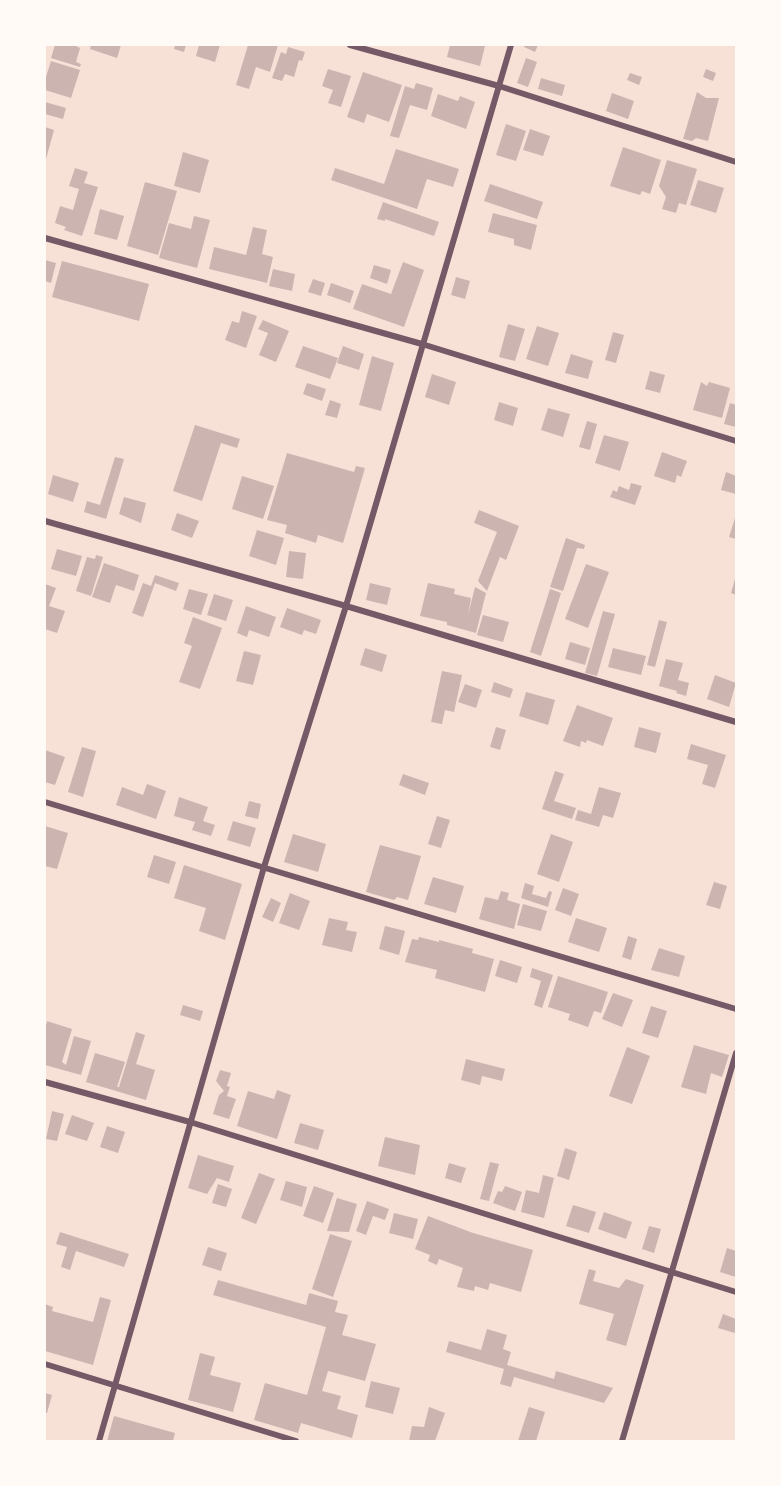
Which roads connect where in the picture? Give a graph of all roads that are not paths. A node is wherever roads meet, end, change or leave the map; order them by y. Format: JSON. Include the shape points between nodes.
{"nodes":[{"id":1,"x":350,"y":45,"type":"edge"},
{"id":2,"x":511,"y":45,"type":"edge"},
{"id":3,"x":499,"y":86,"type":"junction"},
{"id":4,"x":736,"y":162,"type":"edge"},
{"id":5,"x":45,"y":238,"type":"edge"},
{"id":6,"x":422,"y":345,"type":"junction"},
{"id":7,"x":736,"y":441,"type":"edge"},
{"id":8,"x":45,"y":521,"type":"edge"},
{"id":9,"x":346,"y":606,"type":"junction"},
{"id":10,"x":736,"y":722,"type":"edge"},
{"id":11,"x":45,"y":802,"type":"edge"},
{"id":12,"x":264,"y":867,"type":"junction"},
{"id":13,"x":736,"y":1009,"type":"edge"},
{"id":14,"x":736,"y":1053,"type":"edge"},
{"id":15,"x":45,"y":1082,"type":"edge"},
{"id":16,"x":190,"y":1122,"type":"junction"},
{"id":17,"x":672,"y":1273,"type":"junction"},
{"id":18,"x":736,"y":1292,"type":"edge"},
{"id":19,"x":45,"y":1364,"type":"edge"},
{"id":20,"x":116,"y":1385,"type":"junction"},
{"id":21,"x":99,"y":1441,"type":"edge"},
{"id":22,"x":296,"y":1441,"type":"edge"},
{"id":23,"x":622,"y":1441,"type":"edge"}],
"edges":[{"from":1,"to":3,"type":"street"},
{"from":2,"to":3,"type":"street"},
{"from":3,"to":4,"type":"street"},
{"from":3,"to":6,"type":"street"},
{"from":5,"to":6,"type":"street"},
{"from":6,"to":7,"type":"street"},
{"from":6,"to":9,"type":"street"},
{"from":8,"to":9,"type":"street"},
{"from":9,"to":10,"type":"street"},
{"from":9,"to":12,"type":"street"},
{"from":11,"to":12,"type":"street"},
{"from":12,"to":13,"type":"street"},
{"from":12,"to":16,"type":"street"},
{"from":14,"to":17,"type":"street"},
{"from":15,"to":16,"type":"street"},
{"from":16,"to":17,"type":"street"},
{"from":16,"to":20,"type":"street"},
{"from":17,"to":18,"type":"street"},
{"from":17,"to":23,"type":"street"},
{"from":19,"to":20,"type":"street"},
{"from":20,"to":21,"type":"street"},
{"from":20,"to":22,"type":"street"}]}
